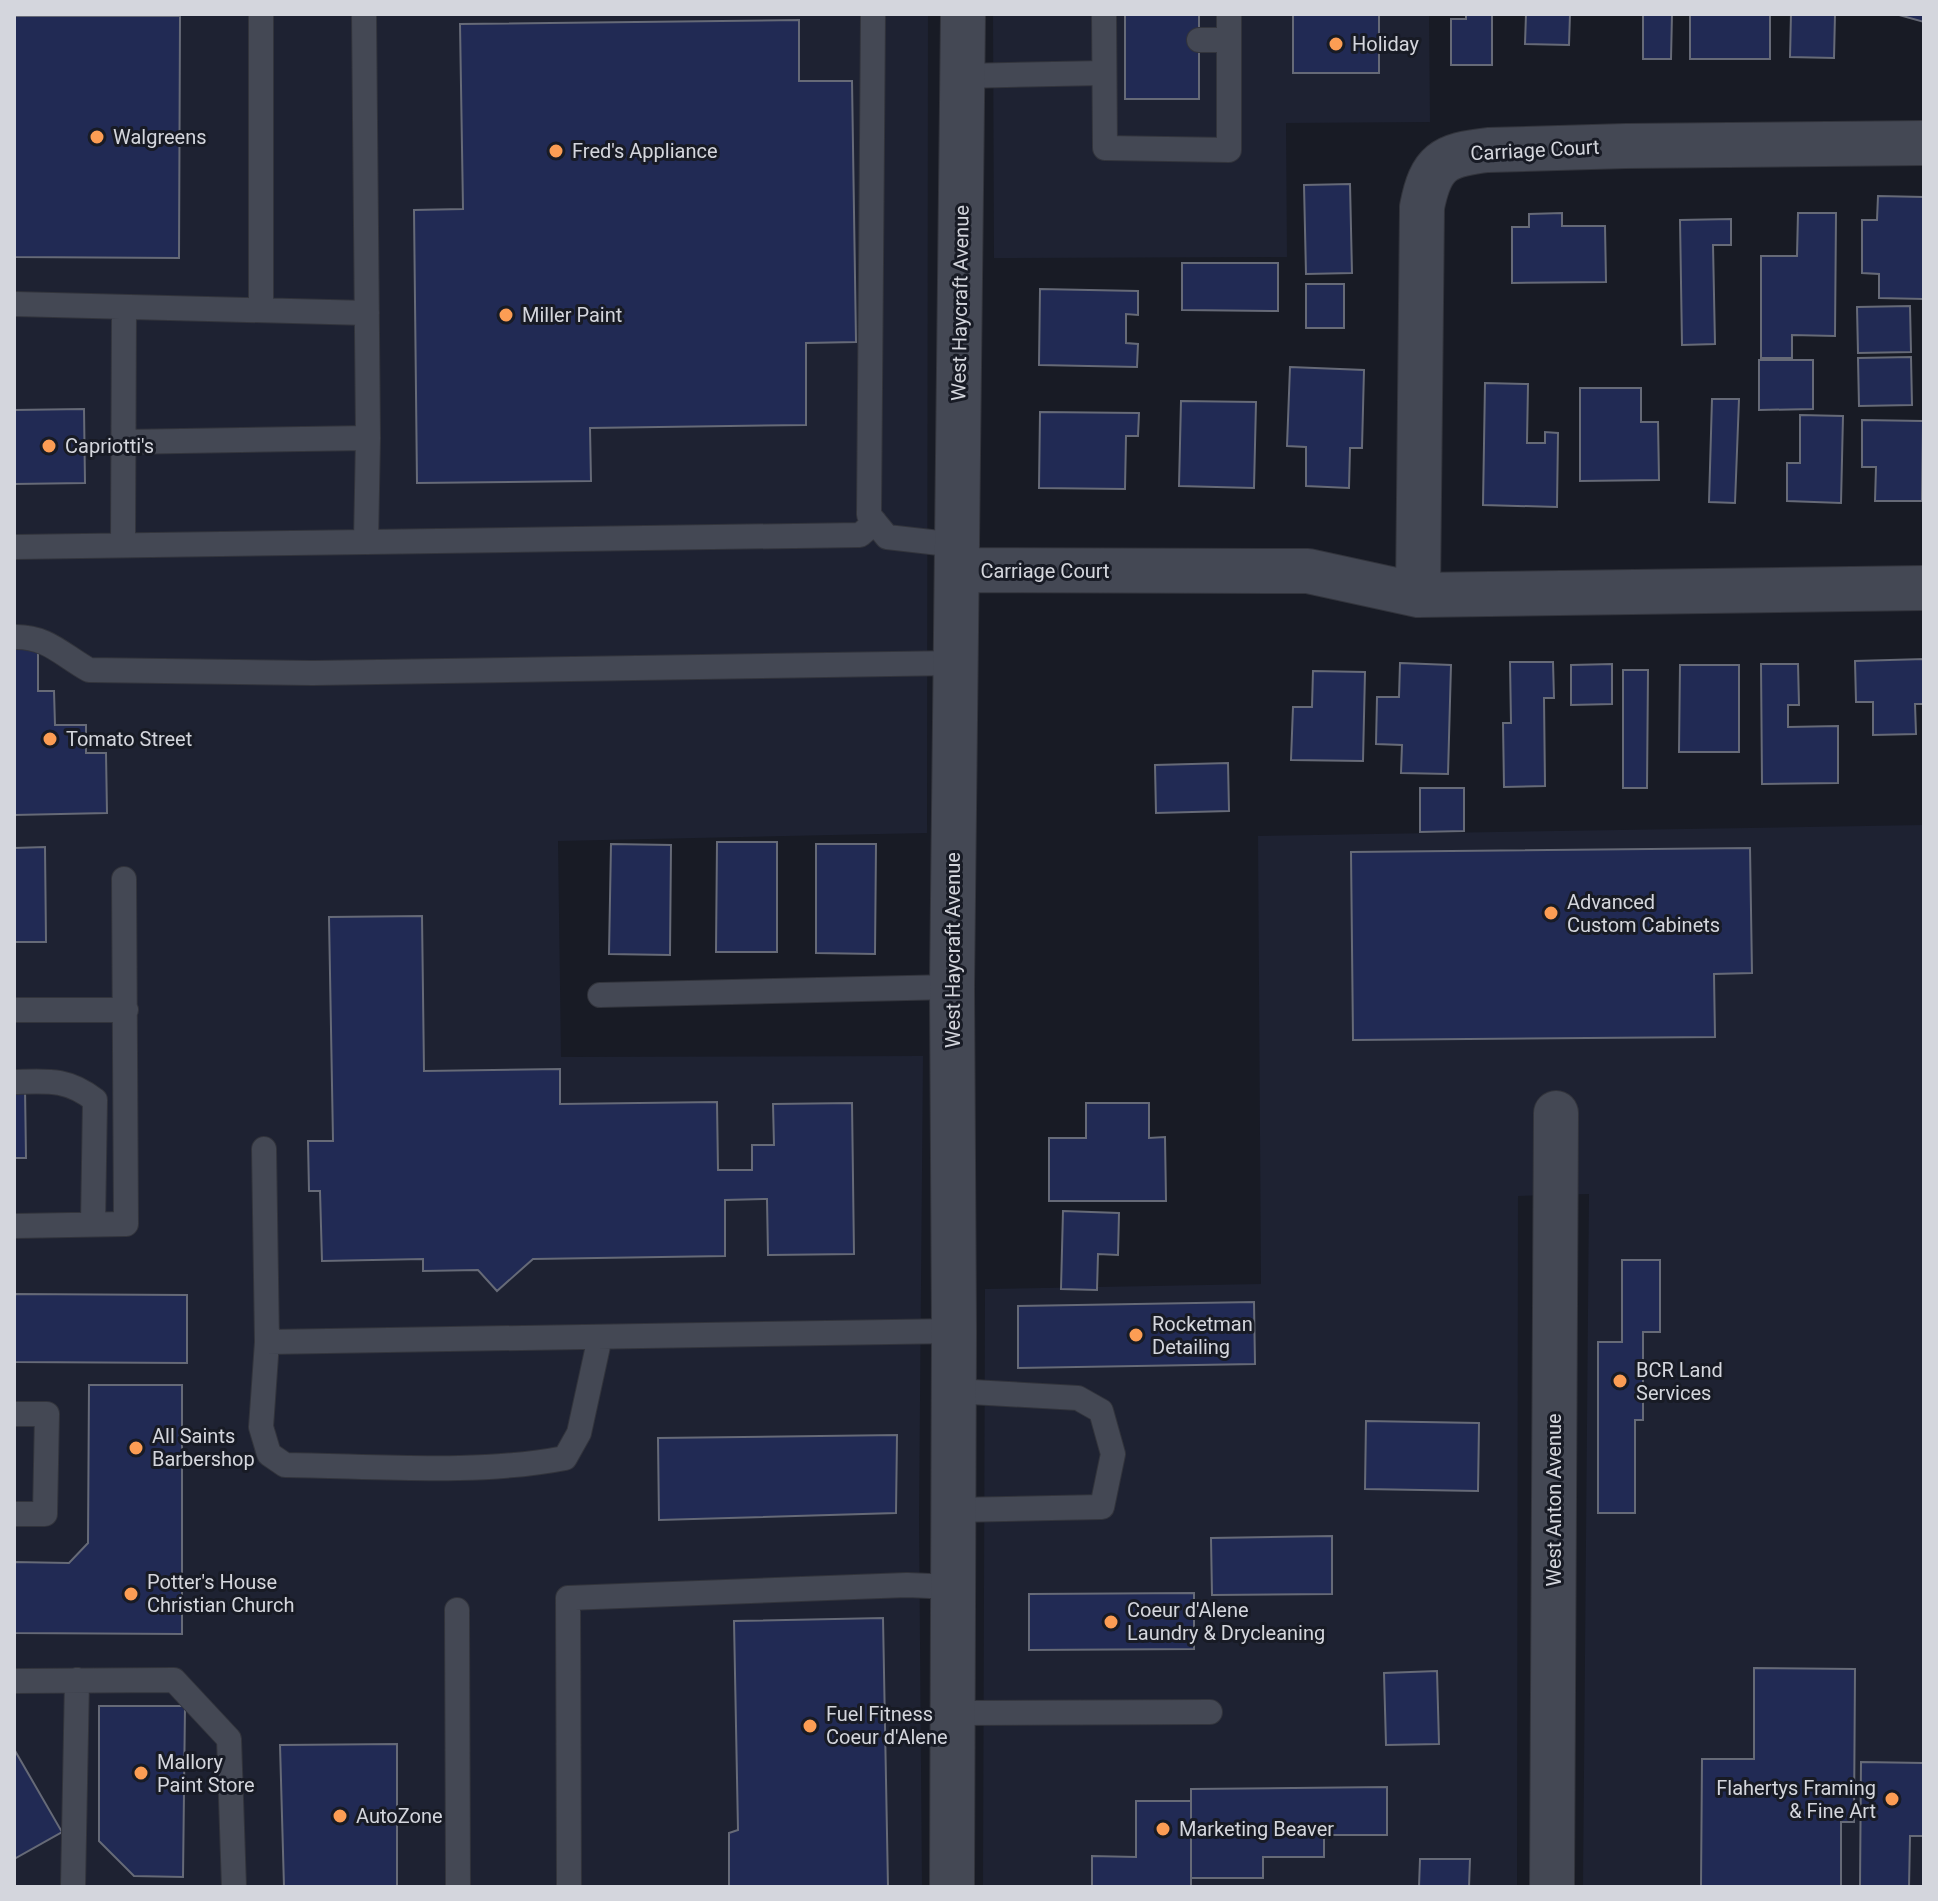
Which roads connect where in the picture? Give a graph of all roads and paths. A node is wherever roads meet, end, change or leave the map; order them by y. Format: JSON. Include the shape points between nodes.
{"nodes":[{"id":1,"x":261,"y":14,"type":"edge"},
{"id":2,"x":364,"y":14,"type":"edge"},
{"id":3,"x":873,"y":14,"type":"edge"},
{"id":4,"x":963,"y":14,"type":"edge"},
{"id":5,"x":1104,"y":14,"type":"edge"},
{"id":6,"x":1229,"y":14,"type":"edge"},
{"id":7,"x":1199,"y":40,"type":"dead end"},
{"id":8,"x":1229,"y":40,"type":"junction"},
{"id":9,"x":1103,"y":73,"type":"junction"},
{"id":10,"x":962,"y":76,"type":"junction"},
{"id":11,"x":1924,"y":143,"type":"edge"},
{"id":12,"x":14,"y":304,"type":"edge"},
{"id":13,"x":124,"y":309,"type":"junction"},
{"id":14,"x":261,"y":310,"type":"junction"},
{"id":15,"x":367,"y":313,"type":"junction"},
{"id":16,"x":368,"y":438,"type":"junction"},
{"id":17,"x":122,"y":442,"type":"junction"},
{"id":18,"x":875,"y":522,"type":"junction"},
{"id":19,"x":366,"y":542,"type":"junction"},
{"id":20,"x":123,"y":544,"type":"junction"},
{"id":21,"x":14,"y":547,"type":"edge"},
{"id":22,"x":957,"y":558,"type":"junction"},
{"id":23,"x":1924,"y":588,"type":"edge"},
{"id":24,"x":1418,"y":595,"type":"junction"},
{"id":25,"x":14,"y":637,"type":"edge"},
{"id":26,"x":956,"y":663,"type":"junction"},
{"id":27,"x":124,"y":879,"type":"dead end"},
{"id":28,"x":952,"y":987,"type":"junction"},
{"id":29,"x":600,"y":995,"type":"dead end"},
{"id":30,"x":14,"y":1010,"type":"edge"},
{"id":31,"x":126,"y":1010,"type":"junction"},
{"id":32,"x":14,"y":1082,"type":"edge"},
{"id":33,"x":1556,"y":1113,"type":"dead end"},
{"id":34,"x":264,"y":1149,"type":"dead end"},
{"id":35,"x":93,"y":1224,"type":"junction"},
{"id":36,"x":14,"y":1226,"type":"edge"},
{"id":37,"x":954,"y":1331,"type":"junction"},
{"id":38,"x":600,"y":1337,"type":"junction"},
{"id":39,"x":267,"y":1342,"type":"junction"},
{"id":40,"x":954,"y":1391,"type":"junction"},
{"id":41,"x":14,"y":1414,"type":"edge"},
{"id":42,"x":954,"y":1510,"type":"junction"},
{"id":43,"x":14,"y":1514,"type":"edge"},
{"id":44,"x":954,"y":1587,"type":"junction"},
{"id":45,"x":457,"y":1610,"type":"dead end"},
{"id":46,"x":77,"y":1680,"type":"junction"},
{"id":47,"x":14,"y":1681,"type":"edge"},
{"id":48,"x":1210,"y":1712,"type":"dead end"},
{"id":49,"x":953,"y":1713,"type":"junction"},
{"id":50,"x":73,"y":1887,"type":"edge"},
{"id":51,"x":234,"y":1887,"type":"edge"},
{"id":52,"x":458,"y":1887,"type":"edge"},
{"id":53,"x":569,"y":1887,"type":"edge"},
{"id":54,"x":952,"y":1887,"type":"edge"},
{"id":55,"x":1552,"y":1887,"type":"edge"}],
"edges":[{"from":1,"to":14,"type":"lane"},
{"from":2,"to":15,"type":"lane"},
{"from":3,"to":18,"type":"lane","via":[[869,515]]},
{"from":4,"to":10,"type":"street","name":"West Haycraft Avenue"},
{"from":5,"to":9,"type":"lane","via":[[1114,40]]},
{"from":6,"to":8,"type":"lane"},
{"from":7,"to":8,"type":"lane"},
{"from":8,"to":9,"type":"lane","via":[[1229,150],[1105,148]]},
{"from":9,"to":10,"type":"lane"},
{"from":10,"to":22,"type":"street","name":"West Haycraft Avenue"},
{"from":11,"to":24,"type":"street","name":"Carriage Court","via":[[1504,149],[1446,160],[1428,178],[1422,207]]},
{"from":12,"to":13,"type":"lane"},
{"from":13,"to":14,"type":"lane"},
{"from":13,"to":17,"type":"lane"},
{"from":14,"to":15,"type":"lane"},
{"from":15,"to":16,"type":"lane"},
{"from":16,"to":17,"type":"lane"},
{"from":16,"to":19,"type":"lane"},
{"from":17,"to":20,"type":"lane"},
{"from":18,"to":19,"type":"lane","via":[[860,535]]},
{"from":18,"to":22,"type":"lane","via":[[887,537]]},
{"from":19,"to":20,"type":"lane"},
{"from":20,"to":21,"type":"lane"},
{"from":22,"to":24,"type":"street","name":"Carriage Court","via":[[1308,571]]},
{"from":22,"to":26,"type":"street","name":"West Haycraft Avenue"},
{"from":23,"to":24,"type":"street","name":"Carriage Court"},
{"from":25,"to":26,"type":"lane","via":[[51,644],[89,670],[313,673]]},
{"from":26,"to":28,"type":"street","name":"West Haycraft Avenue"},
{"from":27,"to":31,"type":"lane"},
{"from":28,"to":29,"type":"lane"},
{"from":28,"to":37,"type":"street","name":"West Haycraft Avenue"},
{"from":30,"to":31,"type":"lane"},
{"from":31,"to":35,"type":"lane","via":[[126,1224]]},
{"from":32,"to":35,"type":"lane","via":[[56,1081],[78,1087],[95,1100]]},
{"from":33,"to":55,"type":"street","name":"West Anton Avenue"},
{"from":34,"to":39,"type":"lane"},
{"from":35,"to":36,"type":"lane"},
{"from":37,"to":38,"type":"lane"},
{"from":37,"to":40,"type":"street","name":"West Haycraft Avenue"},
{"from":38,"to":39,"type":"lane"},
{"from":38,"to":39,"type":"lane","via":[[579,1433],[565,1458],[455,1466],[285,1465],[269,1454],[261,1427]]},
{"from":40,"to":42,"type":"street","name":"West Haycraft Avenue"},
{"from":40,"to":42,"type":"lane","via":[[1078,1398],[1101,1411],[1113,1454],[1102,1507]]},
{"from":41,"to":43,"type":"lane","via":[[47,1414],[45,1514]]},
{"from":42,"to":44,"type":"street","name":"West Haycraft Avenue"},
{"from":44,"to":49,"type":"street","name":"West Haycraft Avenue"},
{"from":44,"to":53,"type":"lane","via":[[568,1598]]},
{"from":45,"to":52,"type":"lane"},
{"from":46,"to":47,"type":"lane"},
{"from":46,"to":50,"type":"lane"},
{"from":46,"to":51,"type":"lane","via":[[174,1680],[229,1739]]},
{"from":48,"to":49,"type":"lane"},
{"from":49,"to":54,"type":"street","name":"West Haycraft Avenue"}]}
